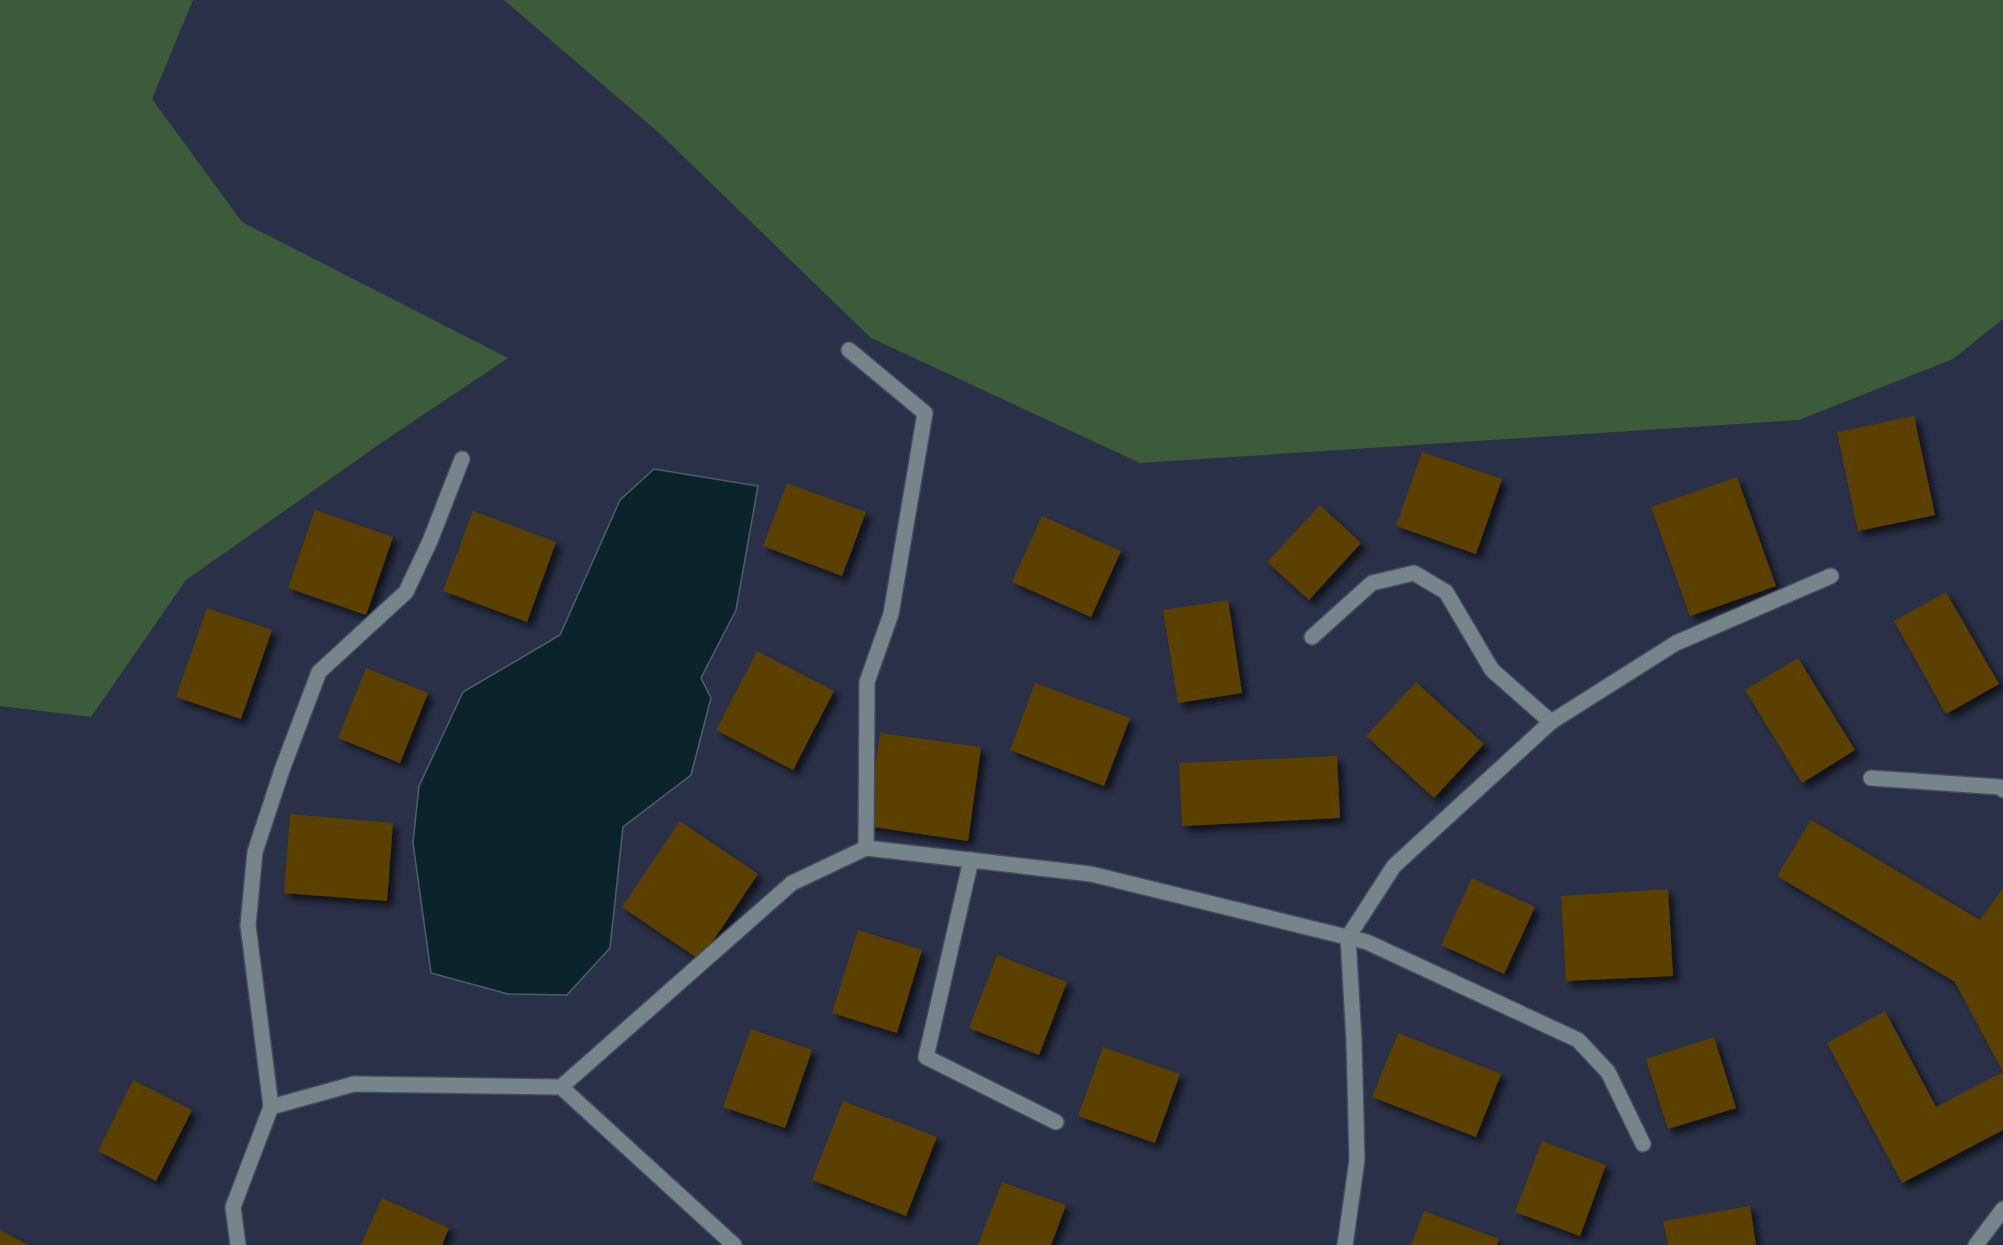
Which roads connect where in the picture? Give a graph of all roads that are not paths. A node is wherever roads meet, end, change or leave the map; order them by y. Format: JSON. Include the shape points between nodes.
{"nodes":[{"id":1,"x":849,"y":350,"type":"dead end"},
{"id":2,"x":462,"y":459,"type":"dead end"},
{"id":3,"x":1831,"y":576,"type":"dead end"},
{"id":4,"x":1312,"y":637,"type":"dead end"},
{"id":5,"x":1551,"y":723,"type":"junction"},
{"id":6,"x":1871,"y":778,"type":"dead end"},
{"id":7,"x":2003,"y":790,"type":"edge"},
{"id":8,"x":866,"y":848,"type":"junction"},
{"id":9,"x":971,"y":860,"type":"junction"},
{"id":10,"x":1347,"y":937,"type":"junction"},
{"id":11,"x":561,"y":1087,"type":"junction"},
{"id":12,"x":271,"y":1107,"type":"junction"},
{"id":13,"x":1056,"y":1122,"type":"dead end"},
{"id":14,"x":1643,"y":1144,"type":"dead end"},
{"id":15,"x":2003,"y":1209,"type":"edge"},
{"id":16,"x":238,"y":1245,"type":"edge"},
{"id":17,"x":734,"y":1245,"type":"edge"},
{"id":18,"x":1345,"y":1245,"type":"edge"},
{"id":19,"x":1976,"y":1245,"type":"edge"}],
"edges":[{"from":1,"to":8,"type":"street","via":[[925,413],[891,614],[867,682]]},
{"from":2,"to":12,"type":"street","via":[[406,592],[319,672],[255,852],[248,925]]},
{"from":3,"to":5,"type":"street","via":[[1676,643]]},
{"from":4,"to":5,"type":"street","via":[[1372,583],[1414,573],[1446,592],[1492,670]]},
{"from":5,"to":10,"type":"street","via":[[1394,866]]},
{"from":6,"to":7,"type":"street"},
{"from":8,"to":9,"type":"street"},
{"from":8,"to":11,"type":"street","via":[[792,883]]},
{"from":9,"to":10,"type":"street","via":[[1091,874]]},
{"from":9,"to":13,"type":"street","via":[[926,1057]]},
{"from":10,"to":14,"type":"street","via":[[1367,942],[1578,1040],[1608,1072]]},
{"from":10,"to":18,"type":"street","via":[[1357,1160]]},
{"from":11,"to":12,"type":"street","via":[[354,1084]]},
{"from":11,"to":17,"type":"street"},
{"from":12,"to":16,"type":"street","via":[[233,1207]]},
{"from":15,"to":19,"type":"street"}]}
